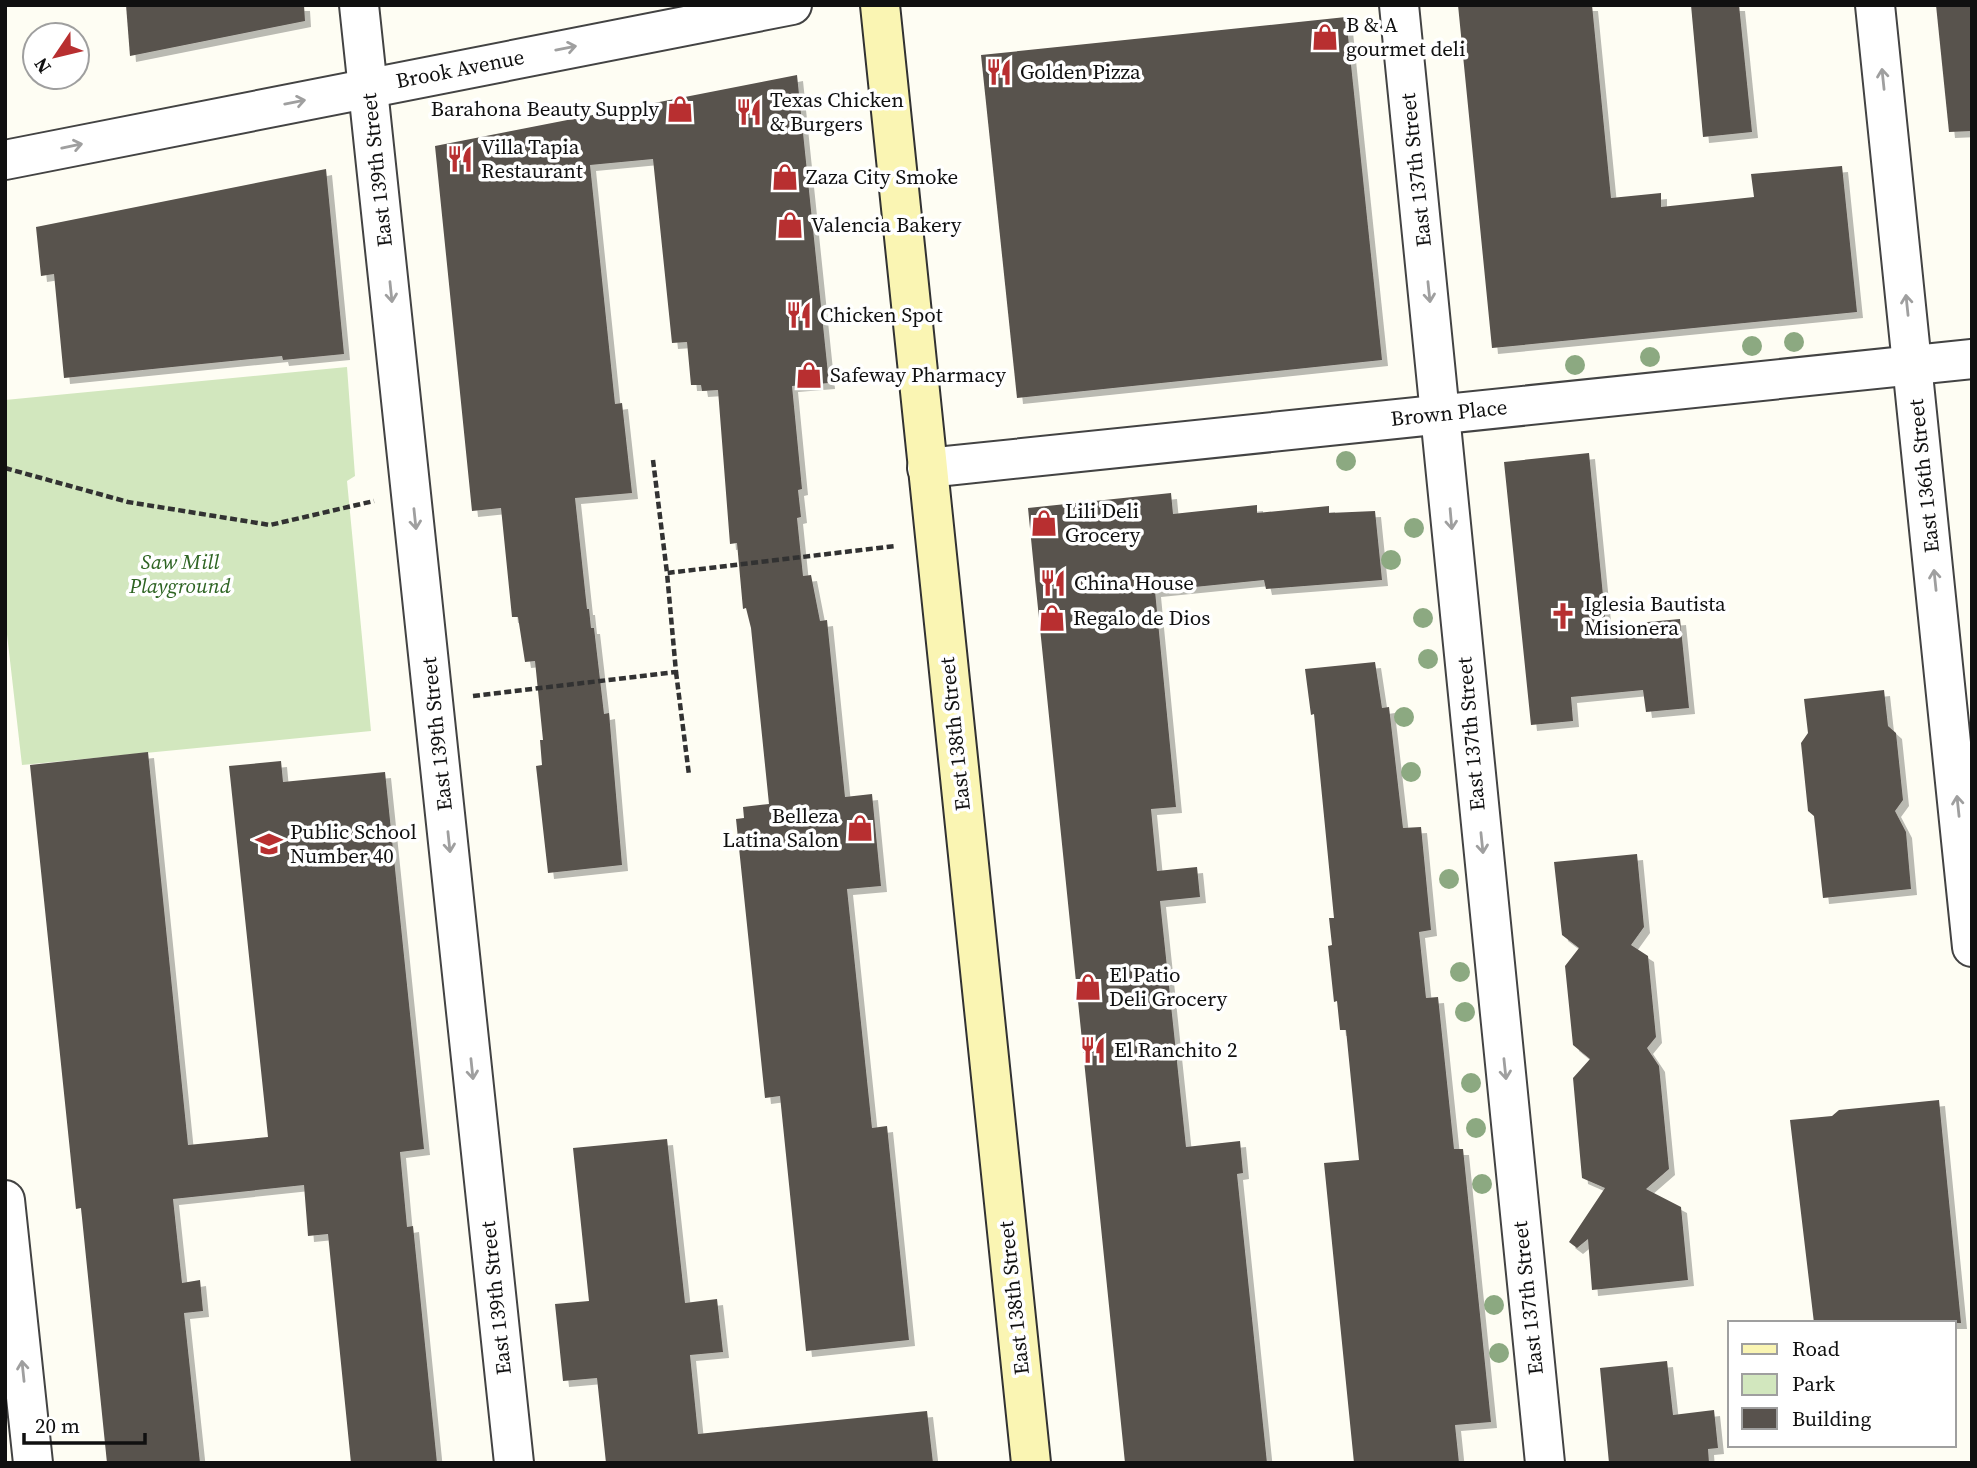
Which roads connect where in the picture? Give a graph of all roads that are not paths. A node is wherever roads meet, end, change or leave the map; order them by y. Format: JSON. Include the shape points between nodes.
{"nodes":[{"id":1,"x":359,"y":5,"type":"edge"},
{"id":2,"x":792,"y":5,"type":"edge"},
{"id":3,"x":880,"y":5,"type":"edge"},
{"id":4,"x":1399,"y":5,"type":"edge"},
{"id":5,"x":1875,"y":5,"type":"edge"},
{"id":6,"x":368,"y":87,"type":"junction"},
{"id":7,"x":5,"y":160,"type":"edge"},
{"id":8,"x":1972,"y":359,"type":"edge"},
{"id":9,"x":1913,"y":366,"type":"junction"},
{"id":10,"x":1441,"y":415,"type":"junction"},
{"id":11,"x":927,"y":468,"type":"junction"},
{"id":12,"x":1972,"y":947,"type":"edge"},
{"id":13,"x":5,"y":1200,"type":"edge"},
{"id":14,"x":33,"y":1463,"type":"edge"},
{"id":15,"x":514,"y":1463,"type":"edge"},
{"id":16,"x":1031,"y":1463,"type":"edge"},
{"id":17,"x":1545,"y":1463,"type":"edge"}],
"edges":[{"from":1,"to":6,"type":"street","name":"East 139th Street"},
{"from":6,"to":2,"type":"street","name":"Brook Avenue","one_way":true},
{"from":3,"to":11,"type":"main road","name":"East 138th Street"},
{"from":4,"to":10,"type":"street","name":"East 137th Street","one_way":true},
{"from":9,"to":5,"type":"street","name":"East 136th Street","one_way":true},
{"from":7,"to":6,"type":"street","name":"Brook Avenue","one_way":true},
{"from":6,"to":15,"type":"street","name":"East 139th Street","one_way":true},
{"from":8,"to":9,"type":"street","name":"Brown Place"},
{"from":9,"to":10,"type":"street","name":"Brown Place"},
{"from":12,"to":9,"type":"street","name":"East 136th Street","one_way":true},
{"from":10,"to":11,"type":"street","name":"Brown Place"},
{"from":10,"to":17,"type":"street","name":"East 137th Street","one_way":true},
{"from":11,"to":16,"type":"main road","name":"East 138th Street"},
{"from":14,"to":13,"type":"street","one_way":true}]}
